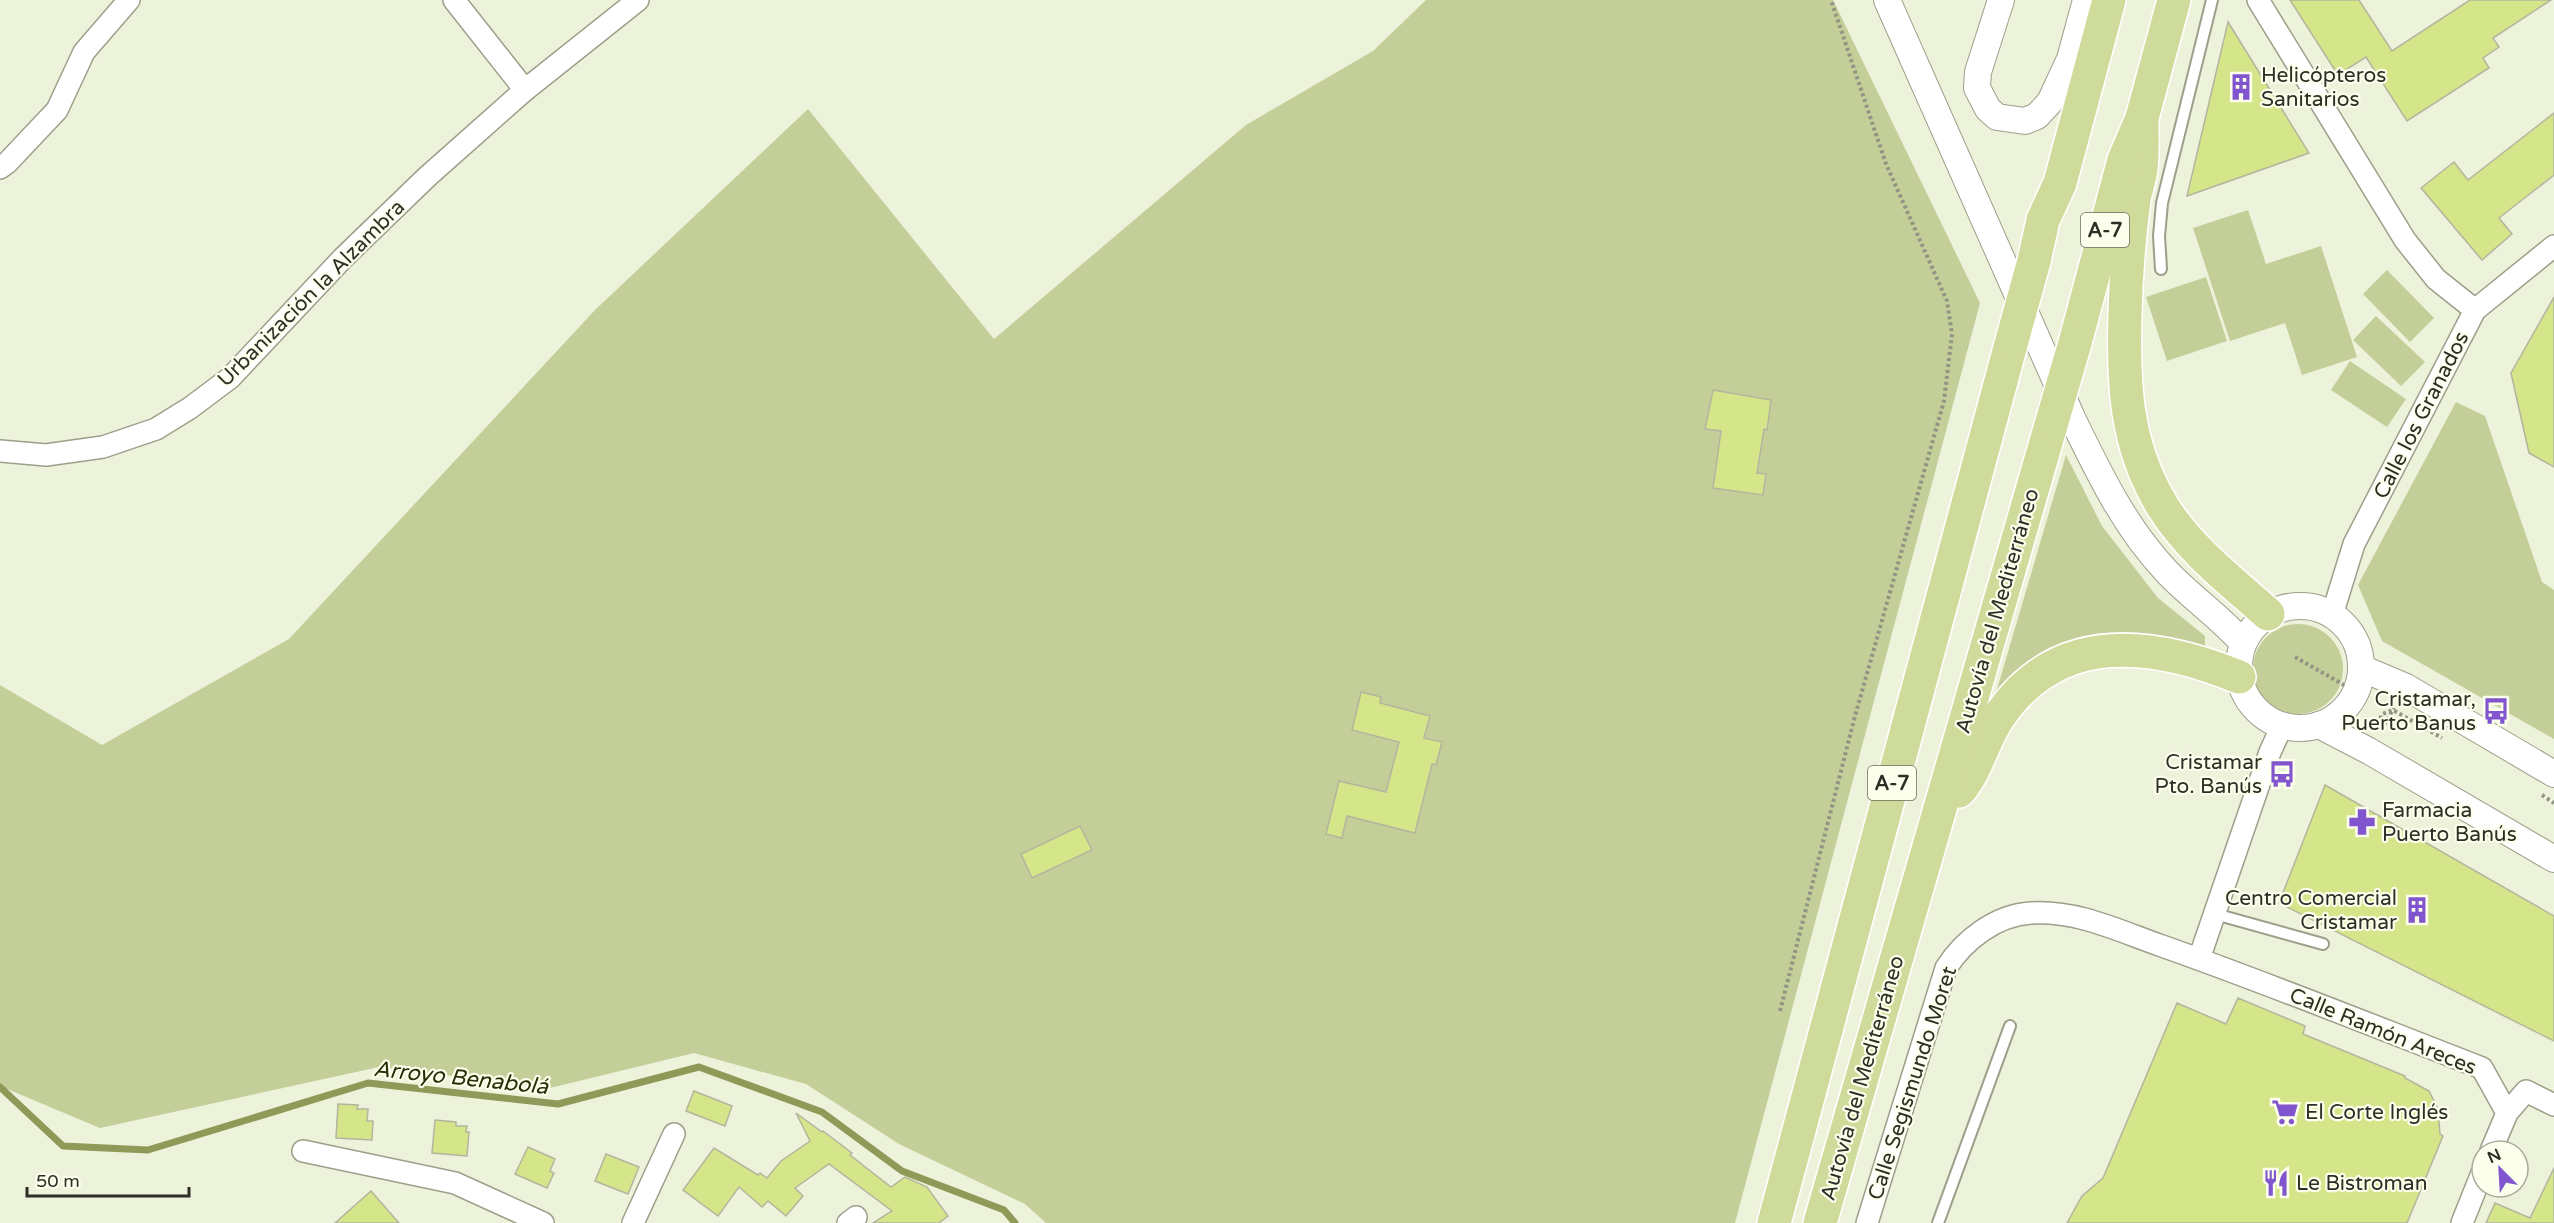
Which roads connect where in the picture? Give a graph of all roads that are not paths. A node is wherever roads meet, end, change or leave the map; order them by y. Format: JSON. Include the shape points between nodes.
{"nodes":[{"id":1,"x":129,"y":0,"type":"edge"},
{"id":2,"x":454,"y":0,"type":"edge"},
{"id":3,"x":638,"y":0,"type":"edge"},
{"id":4,"x":1887,"y":0,"type":"edge"},
{"id":5,"x":2001,"y":0,"type":"edge"},
{"id":6,"x":2086,"y":0,"type":"edge"},
{"id":7,"x":2109,"y":0,"type":"edge"},
{"id":8,"x":2174,"y":0,"type":"edge"},
{"id":9,"x":2212,"y":0,"type":"edge"},
{"id":10,"x":2258,"y":0,"type":"edge"},
{"id":11,"x":2070,"y":59,"type":"junction"},
{"id":12,"x":525,"y":90,"type":"junction"},
{"id":13,"x":2142,"y":118,"type":"junction"},
{"id":14,"x":0,"y":168,"type":"edge"},
{"id":15,"x":2043,"y":220,"type":"junction"},
{"id":16,"x":2554,"y":246,"type":"edge"},
{"id":17,"x":2161,"y":269,"type":"dead end"},
{"id":18,"x":2475,"y":310,"type":"junction"},
{"id":19,"x":0,"y":451,"type":"edge"},
{"id":20,"x":2268,"y":614,"type":"junction"},
{"id":21,"x":2332,"y":615,"type":"junction"},
{"id":22,"x":2243,"y":643,"type":"junction"},
{"id":23,"x":2239,"y":677,"type":"junction"},
{"id":24,"x":2359,"y":680,"type":"junction"},
{"id":25,"x":2319,"y":725,"type":"junction"},
{"id":26,"x":2282,"y":726,"type":"junction"},
{"id":27,"x":2554,"y":774,"type":"edge"},
{"id":28,"x":1936,"y":818,"type":"junction"},
{"id":29,"x":2554,"y":859,"type":"edge"},
{"id":30,"x":2215,"y":914,"type":"junction"},
{"id":31,"x":2323,"y":944,"type":"dead end"},
{"id":32,"x":2199,"y":959,"type":"junction"},
{"id":33,"x":2010,"y":1026,"type":"dead end"},
{"id":34,"x":2554,"y":1105,"type":"edge"},
{"id":35,"x":2507,"y":1113,"type":"junction"},
{"id":36,"x":674,"y":1134,"type":"dead end"},
{"id":37,"x":2496,"y":1139,"type":"edge"},
{"id":38,"x":303,"y":1151,"type":"dead end"},
{"id":39,"x":2472,"y":1199,"type":"edge"},
{"id":40,"x":543,"y":1223,"type":"edge"},
{"id":41,"x":633,"y":1223,"type":"edge"},
{"id":42,"x":1774,"y":1223,"type":"edge"},
{"id":43,"x":1820,"y":1223,"type":"edge"},
{"id":44,"x":1867,"y":1223,"type":"edge"},
{"id":45,"x":1938,"y":1223,"type":"edge"},
{"id":46,"x":2462,"y":1223,"type":"edge"}],
"edges":[{"from":1,"to":14,"type":"street","via":[[84,52],[57,110]]},
{"from":2,"to":12,"type":"street"},
{"from":3,"to":12,"type":"street","name":"Urbanización la Alzambra"},
{"from":4,"to":22,"type":"street","via":[[2104,484],[2145,547]]},
{"from":5,"to":11,"type":"street","via":[[1977,81],[1982,99],[1997,117],[2025,121],[2037,116],[2050,102]]},
{"from":6,"to":11,"type":"street"},
{"from":7,"to":15,"type":"highway","number":"A-7","via":[[2060,183]]},
{"from":8,"to":13,"type":"highway","name":"Autovía del Mediterráneo","number":"A-7"},
{"from":9,"to":17,"type":"lane","via":[[2162,203]]},
{"from":10,"to":18,"type":"street","via":[[2405,240],[2436,279]]},
{"from":11,"to":15,"type":"highway","via":[[2043,180]]},
{"from":12,"to":19,"type":"street","name":"Urbanización la Alzambra","via":[[343,258],[230,378],[190,408],[156,429],[103,447],[46,455]]},
{"from":13,"to":20,"type":"highway","via":[[2141,168],[2126,268],[2123,355],[2129,423],[2147,478],[2163,508],[2205,558]]},
{"from":13,"to":28,"type":"highway","name":"Autovía del Mediterráneo","number":"A-7","bridge":true,"via":[[2124,160],[2075,343]]},
{"from":15,"to":42,"type":"highway","number":"A-7","bridge":true},
{"from":16,"to":18,"type":"street","name":"Calle los Granados"},
{"from":18,"to":21,"type":"street","name":"Calle los Granados","via":[[2354,544]]},
{"from":20,"to":21,"type":"street","via":[[2291,606],[2314,607]]},
{"from":20,"to":22,"type":"street","via":[[2253,626]]},
{"from":21,"to":24,"type":"street","via":[[2345,625],[2360,652]]},
{"from":22,"to":23,"type":"street","via":[[2238,659]]},
{"from":23,"to":26,"type":"street","via":[[2247,698],[2262,715]]},
{"from":23,"to":28,"type":"highway","via":[[2200,661],[2159,652],[2125,649],[2073,658],[2044,672],[2015,696],[1999,717],[1967,782]]},
{"from":24,"to":25,"type":"street","via":[[2347,706]]},
{"from":24,"to":27,"type":"street","via":[[2406,687]]},
{"from":25,"to":26,"type":"street"},
{"from":25,"to":29,"type":"street","via":[[2375,741]]},
{"from":26,"to":30,"type":"street"},
{"from":28,"to":43,"type":"highway","name":"Autovía del Mediterráneo","number":"A-7"},
{"from":30,"to":31,"type":"lane"},
{"from":30,"to":32,"type":"street"},
{"from":32,"to":35,"type":"street","name":"Calle Ramón Areces","via":[[2482,1068]]},
{"from":32,"to":44,"type":"street","name":"Calle Segismundo Moret","via":[[2077,916],[2028,913],[1981,932],[1954,956],[1940,983]]},
{"from":33,"to":45,"type":"lane"},
{"from":34,"to":35,"type":"street","via":[[2526,1091]]},
{"from":35,"to":37,"type":"street"},
{"from":36,"to":41,"type":"street"},
{"from":38,"to":40,"type":"street","via":[[455,1183]]},
{"from":39,"to":46,"type":"street"}]}
